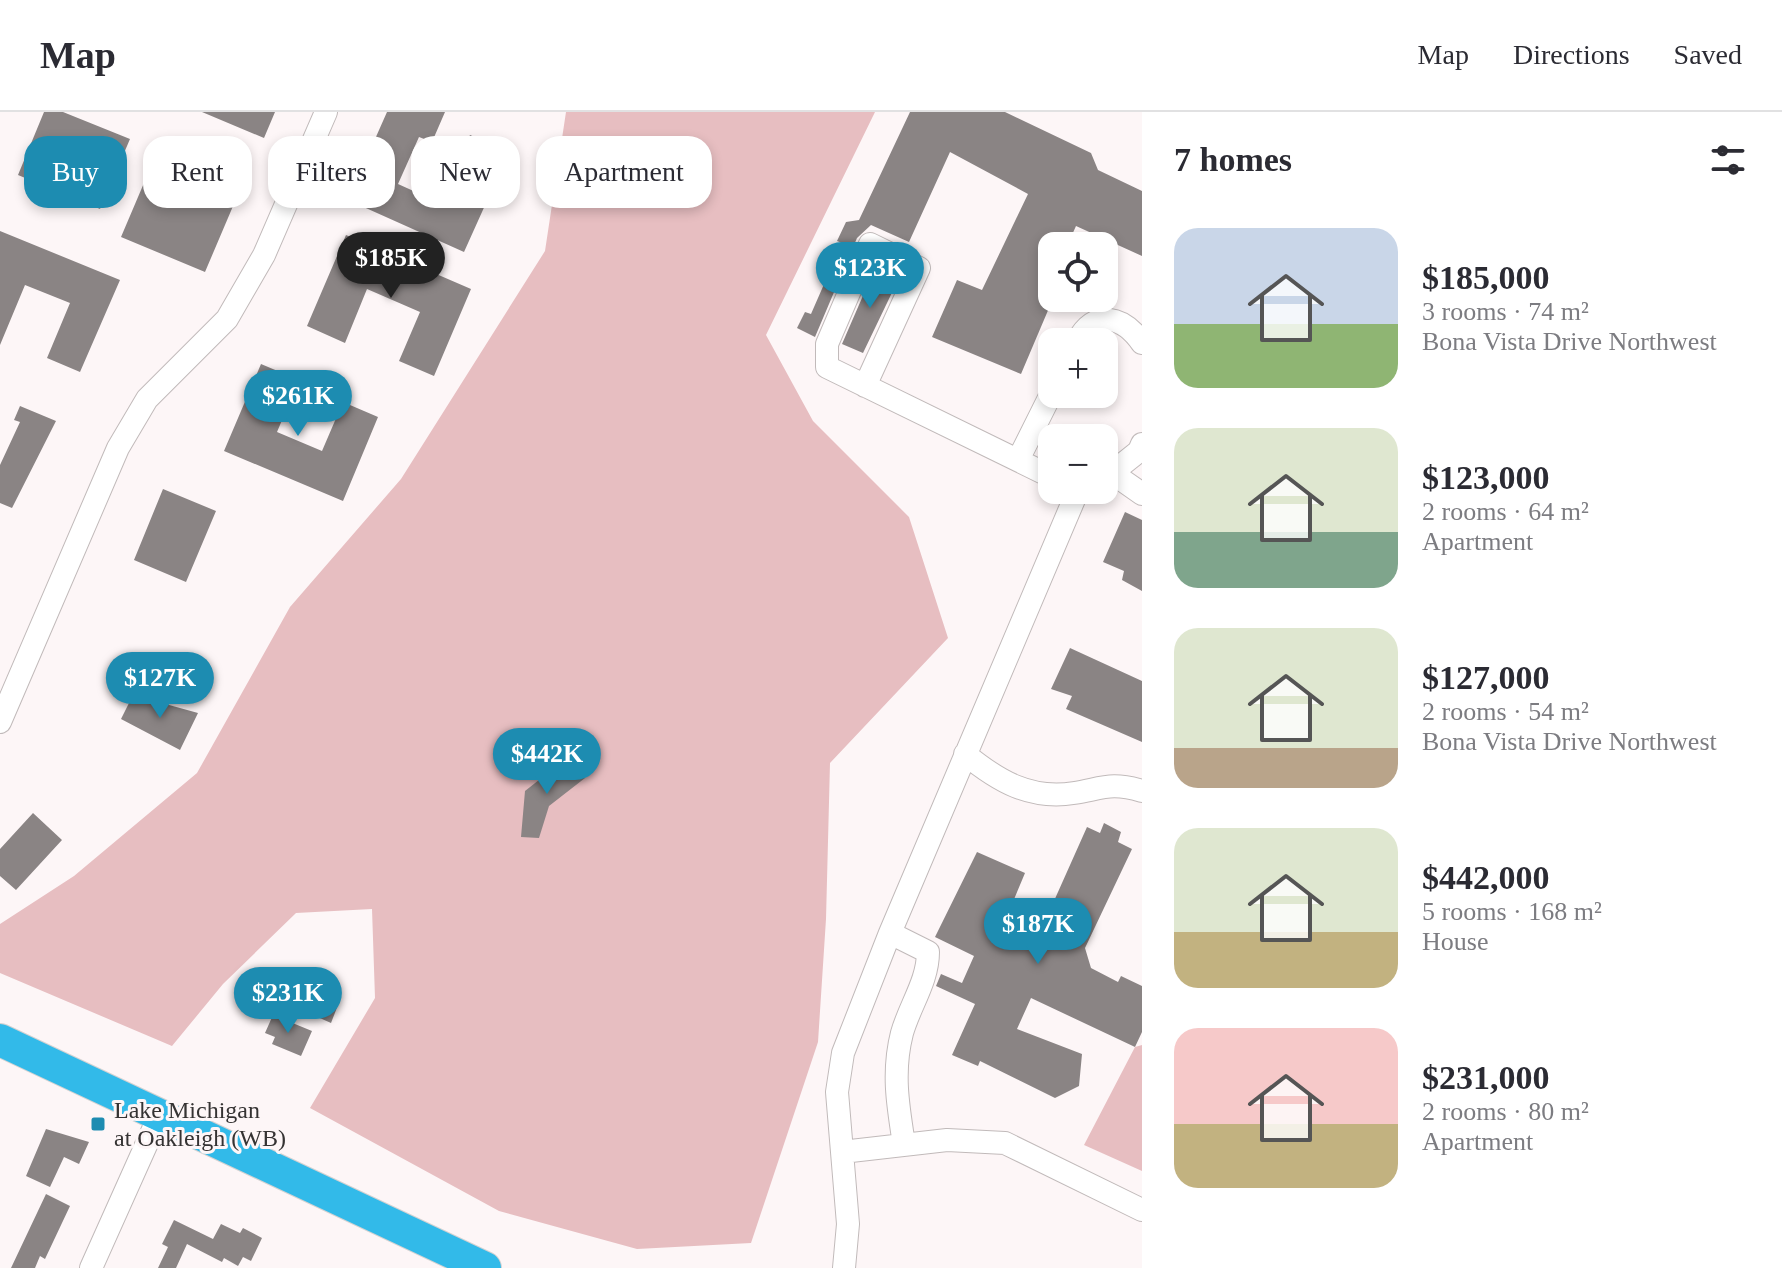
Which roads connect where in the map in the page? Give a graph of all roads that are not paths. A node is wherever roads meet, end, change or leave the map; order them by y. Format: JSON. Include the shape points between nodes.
{"nodes":[{"id":1,"x":326,"y":112,"type":"edge"},
{"id":2,"x":1088,"y":328,"type":"edge"},
{"id":3,"x":1142,"y":343,"type":"edge"},
{"id":4,"x":865,"y":386,"type":"junction"},
{"id":5,"x":1044,"y":408,"type":"edge"},
{"id":6,"x":1142,"y":444,"type":"edge"},
{"id":7,"x":1018,"y":460,"type":"junction"},
{"id":8,"x":1118,"y":468,"type":"edge"},
{"id":9,"x":1038,"y":470,"type":"edge"},
{"id":10,"x":1118,"y":481,"type":"edge"},
{"id":11,"x":1142,"y":494,"type":"edge"},
{"id":12,"x":1072,"y":504,"type":"edge"},
{"id":13,"x":0,"y":722,"type":"edge"},
{"id":14,"x":965,"y":754,"type":"junction"},
{"id":15,"x":1142,"y":791,"type":"edge"},
{"id":16,"x":890,"y":933,"type":"junction"},
{"id":17,"x":0,"y":1040,"type":"edge"},
{"id":18,"x":160,"y":1114,"type":"junction"},
{"id":19,"x":904,"y":1144,"type":"junction"},
{"id":20,"x":842,"y":1152,"type":"junction"},
{"id":21,"x":1142,"y":1210,"type":"edge"},
{"id":22,"x":91,"y":1268,"type":"edge"},
{"id":23,"x":485,"y":1268,"type":"edge"},
{"id":24,"x":844,"y":1268,"type":"edge"}],
"edges":[{"from":1,"to":13,"type":"street","via":[[264,255],[227,319],[147,399],[118,448]]},
{"from":2,"to":3,"type":"street","via":[[1105,317],[1119,321]]},
{"from":4,"to":4,"type":"street","via":[[919,268],[870,244],[827,344],[827,367]]},
{"from":4,"to":7,"type":"street"},
{"from":5,"to":7,"type":"street"},
{"from":6,"to":8,"type":"street"},
{"from":7,"to":9,"type":"street"},
{"from":10,"to":11,"type":"street"},
{"from":12,"to":14,"type":"street"},
{"from":14,"to":15,"type":"street","via":[[1019,790],[1073,793],[1105,784]]},
{"from":14,"to":16,"type":"street"},
{"from":16,"to":19,"type":"street","via":[[928,952],[928,968],[897,1060],[895,1089]]},
{"from":16,"to":20,"type":"street","via":[[843,1053],[837,1092]]},
{"from":17,"to":18,"type":"highway"},
{"from":18,"to":22,"type":"street"},
{"from":18,"to":23,"type":"highway"},
{"from":19,"to":20,"type":"street"},
{"from":19,"to":21,"type":"street","via":[[1005,1143]]},
{"from":20,"to":24,"type":"street","via":[[848,1224]]}]}
